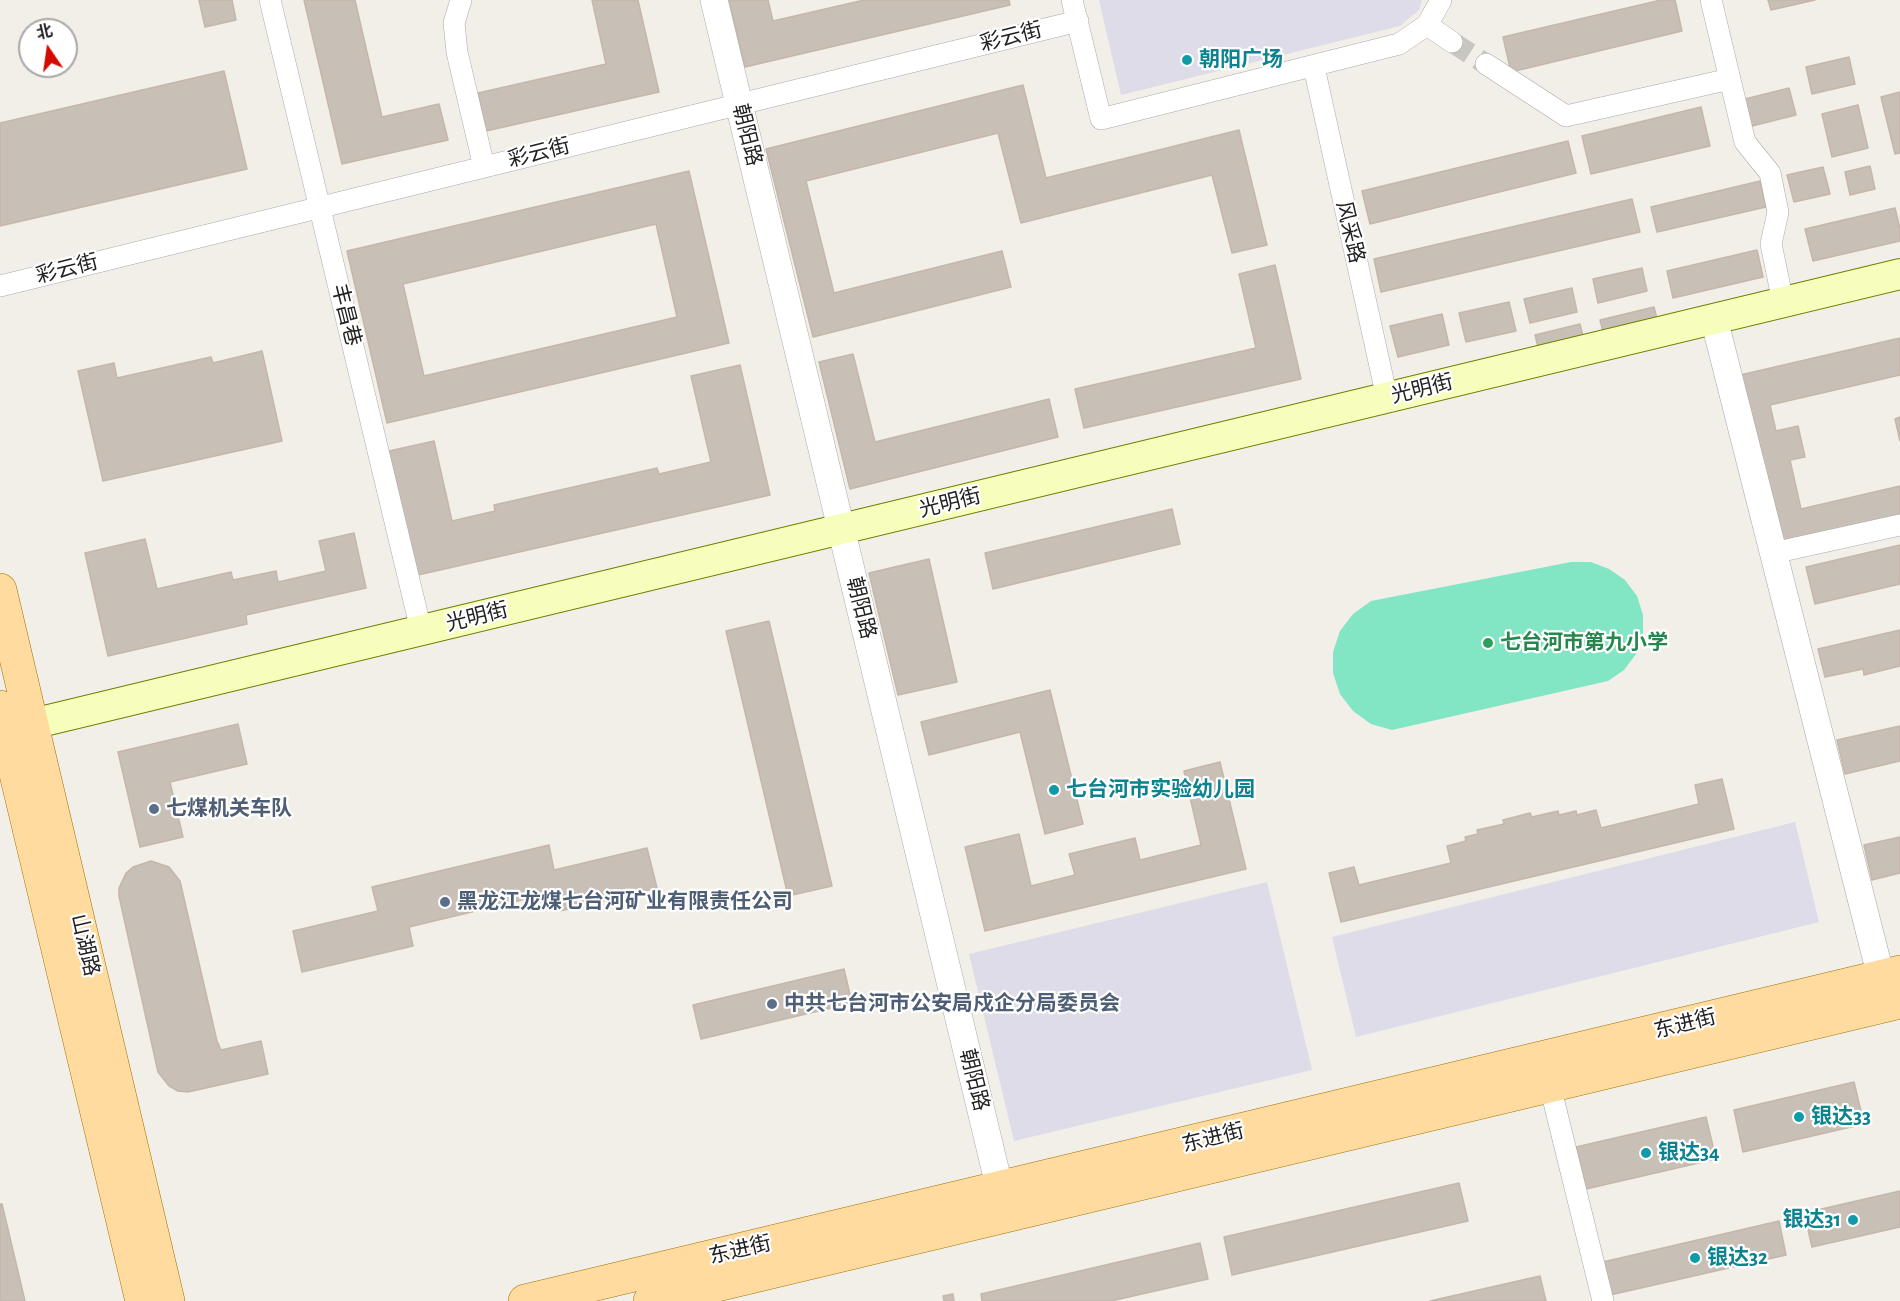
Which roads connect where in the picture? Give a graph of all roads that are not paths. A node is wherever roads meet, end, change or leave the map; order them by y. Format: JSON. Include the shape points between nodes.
{"nodes":[{"id":1,"x":270,"y":0,"type":"edge"},
{"id":2,"x":461,"y":0,"type":"edge"},
{"id":3,"x":714,"y":0,"type":"edge"},
{"id":4,"x":1072,"y":0,"type":"edge"},
{"id":5,"x":1441,"y":0,"type":"edge"},
{"id":6,"x":1711,"y":0,"type":"edge"},
{"id":7,"x":1078,"y":21,"type":"junction"},
{"id":8,"x":1427,"y":25,"type":"junction"},
{"id":9,"x":1452,"y":42,"type":"tunnel mouth"},
{"id":10,"x":1486,"y":64,"type":"tunnel mouth"},
{"id":11,"x":1314,"y":67,"type":"junction"},
{"id":12,"x":1730,"y":78,"type":"junction"},
{"id":13,"x":739,"y":104,"type":"junction"},
{"id":14,"x":484,"y":166,"type":"junction"},
{"id":15,"x":320,"y":207,"type":"junction"},
{"id":16,"x":1900,"y":274,"type":"edge"},
{"id":17,"x":0,"y":286,"type":"edge"},
{"id":18,"x":1783,"y":302,"type":"junction"},
{"id":19,"x":1714,"y":319,"type":"junction"},
{"id":20,"x":1387,"y":398,"type":"junction"},
{"id":21,"x":1900,"y":525,"type":"edge"},
{"id":22,"x":842,"y":529,"type":"junction"},
{"id":23,"x":1773,"y":554,"type":"junction"},
{"id":24,"x":0,"y":590,"type":"edge"},
{"id":25,"x":421,"y":630,"type":"junction"},
{"id":26,"x":9,"y":723,"type":"edge"},
{"id":27,"x":1890,"y":975,"type":"edge"},
{"id":28,"x":1900,"y":1002,"type":"edge"},
{"id":29,"x":1550,"y":1086,"type":"junction"},
{"id":30,"x":1003,"y":1202,"type":"junction"},
{"id":31,"x":142,"y":1301,"type":"edge"},
{"id":32,"x":168,"y":1301,"type":"edge"},
{"id":33,"x":525,"y":1301,"type":"edge"},
{"id":34,"x":650,"y":1301,"type":"edge"},
{"id":35,"x":1603,"y":1301,"type":"edge"}],
"edges":[{"from":1,"to":15,"type":"street","name":"丰昌巷"},
{"from":2,"to":14,"type":"street","via":[[454,23],[457,52]]},
{"from":3,"to":13,"type":"street","name":"朝阳路"},
{"from":4,"to":7,"type":"street"},
{"from":5,"to":8,"type":"street"},
{"from":6,"to":12,"type":"street"},
{"from":7,"to":11,"type":"street","via":[[1101,119]]},
{"from":7,"to":13,"type":"street","name":"彩云街"},
{"from":8,"to":9,"type":"street"},
{"from":8,"to":11,"type":"street","via":[[1399,44]]},
{"from":10,"to":12,"type":"street","via":[[1566,116]]},
{"from":11,"to":20,"type":"street","name":"风采路"},
{"from":12,"to":18,"type":"street","via":[[1745,142],[1770,174],[1778,212],[1771,244]]},
{"from":13,"to":14,"type":"street","name":"彩云街"},
{"from":13,"to":22,"type":"street","name":"朝阳路"},
{"from":14,"to":15,"type":"street","name":"彩云街"},
{"from":15,"to":17,"type":"street","name":"彩云街"},
{"from":15,"to":25,"type":"street","name":"丰昌巷"},
{"from":16,"to":18,"type":"main road","name":"光明街"},
{"from":18,"to":19,"type":"main road","name":"光明街"},
{"from":19,"to":20,"type":"main road","name":"光明街"},
{"from":19,"to":23,"type":"street"},
{"from":20,"to":22,"type":"main road","name":"光明街"},
{"from":21,"to":23,"type":"street"},
{"from":22,"to":25,"type":"main road","name":"光明街"},
{"from":22,"to":30,"type":"street","name":"朝阳路"},
{"from":23,"to":27,"type":"street"},
{"from":24,"to":26,"type":"main road","name":"山湖路"},
{"from":25,"to":26,"type":"main road","name":"光明街"},
{"from":26,"to":31,"type":"main road","name":"山湖路"},
{"from":26,"to":32,"type":"main road","name":"山湖路"},
{"from":27,"to":30,"type":"main road","name":"东进街"},
{"from":28,"to":29,"type":"main road","name":"东进街"},
{"from":29,"to":30,"type":"main road","name":"东进街"},
{"from":29,"to":35,"type":"street"},
{"from":30,"to":33,"type":"main road","name":"东进街"},
{"from":30,"to":34,"type":"main road","name":"东进街"}]}
